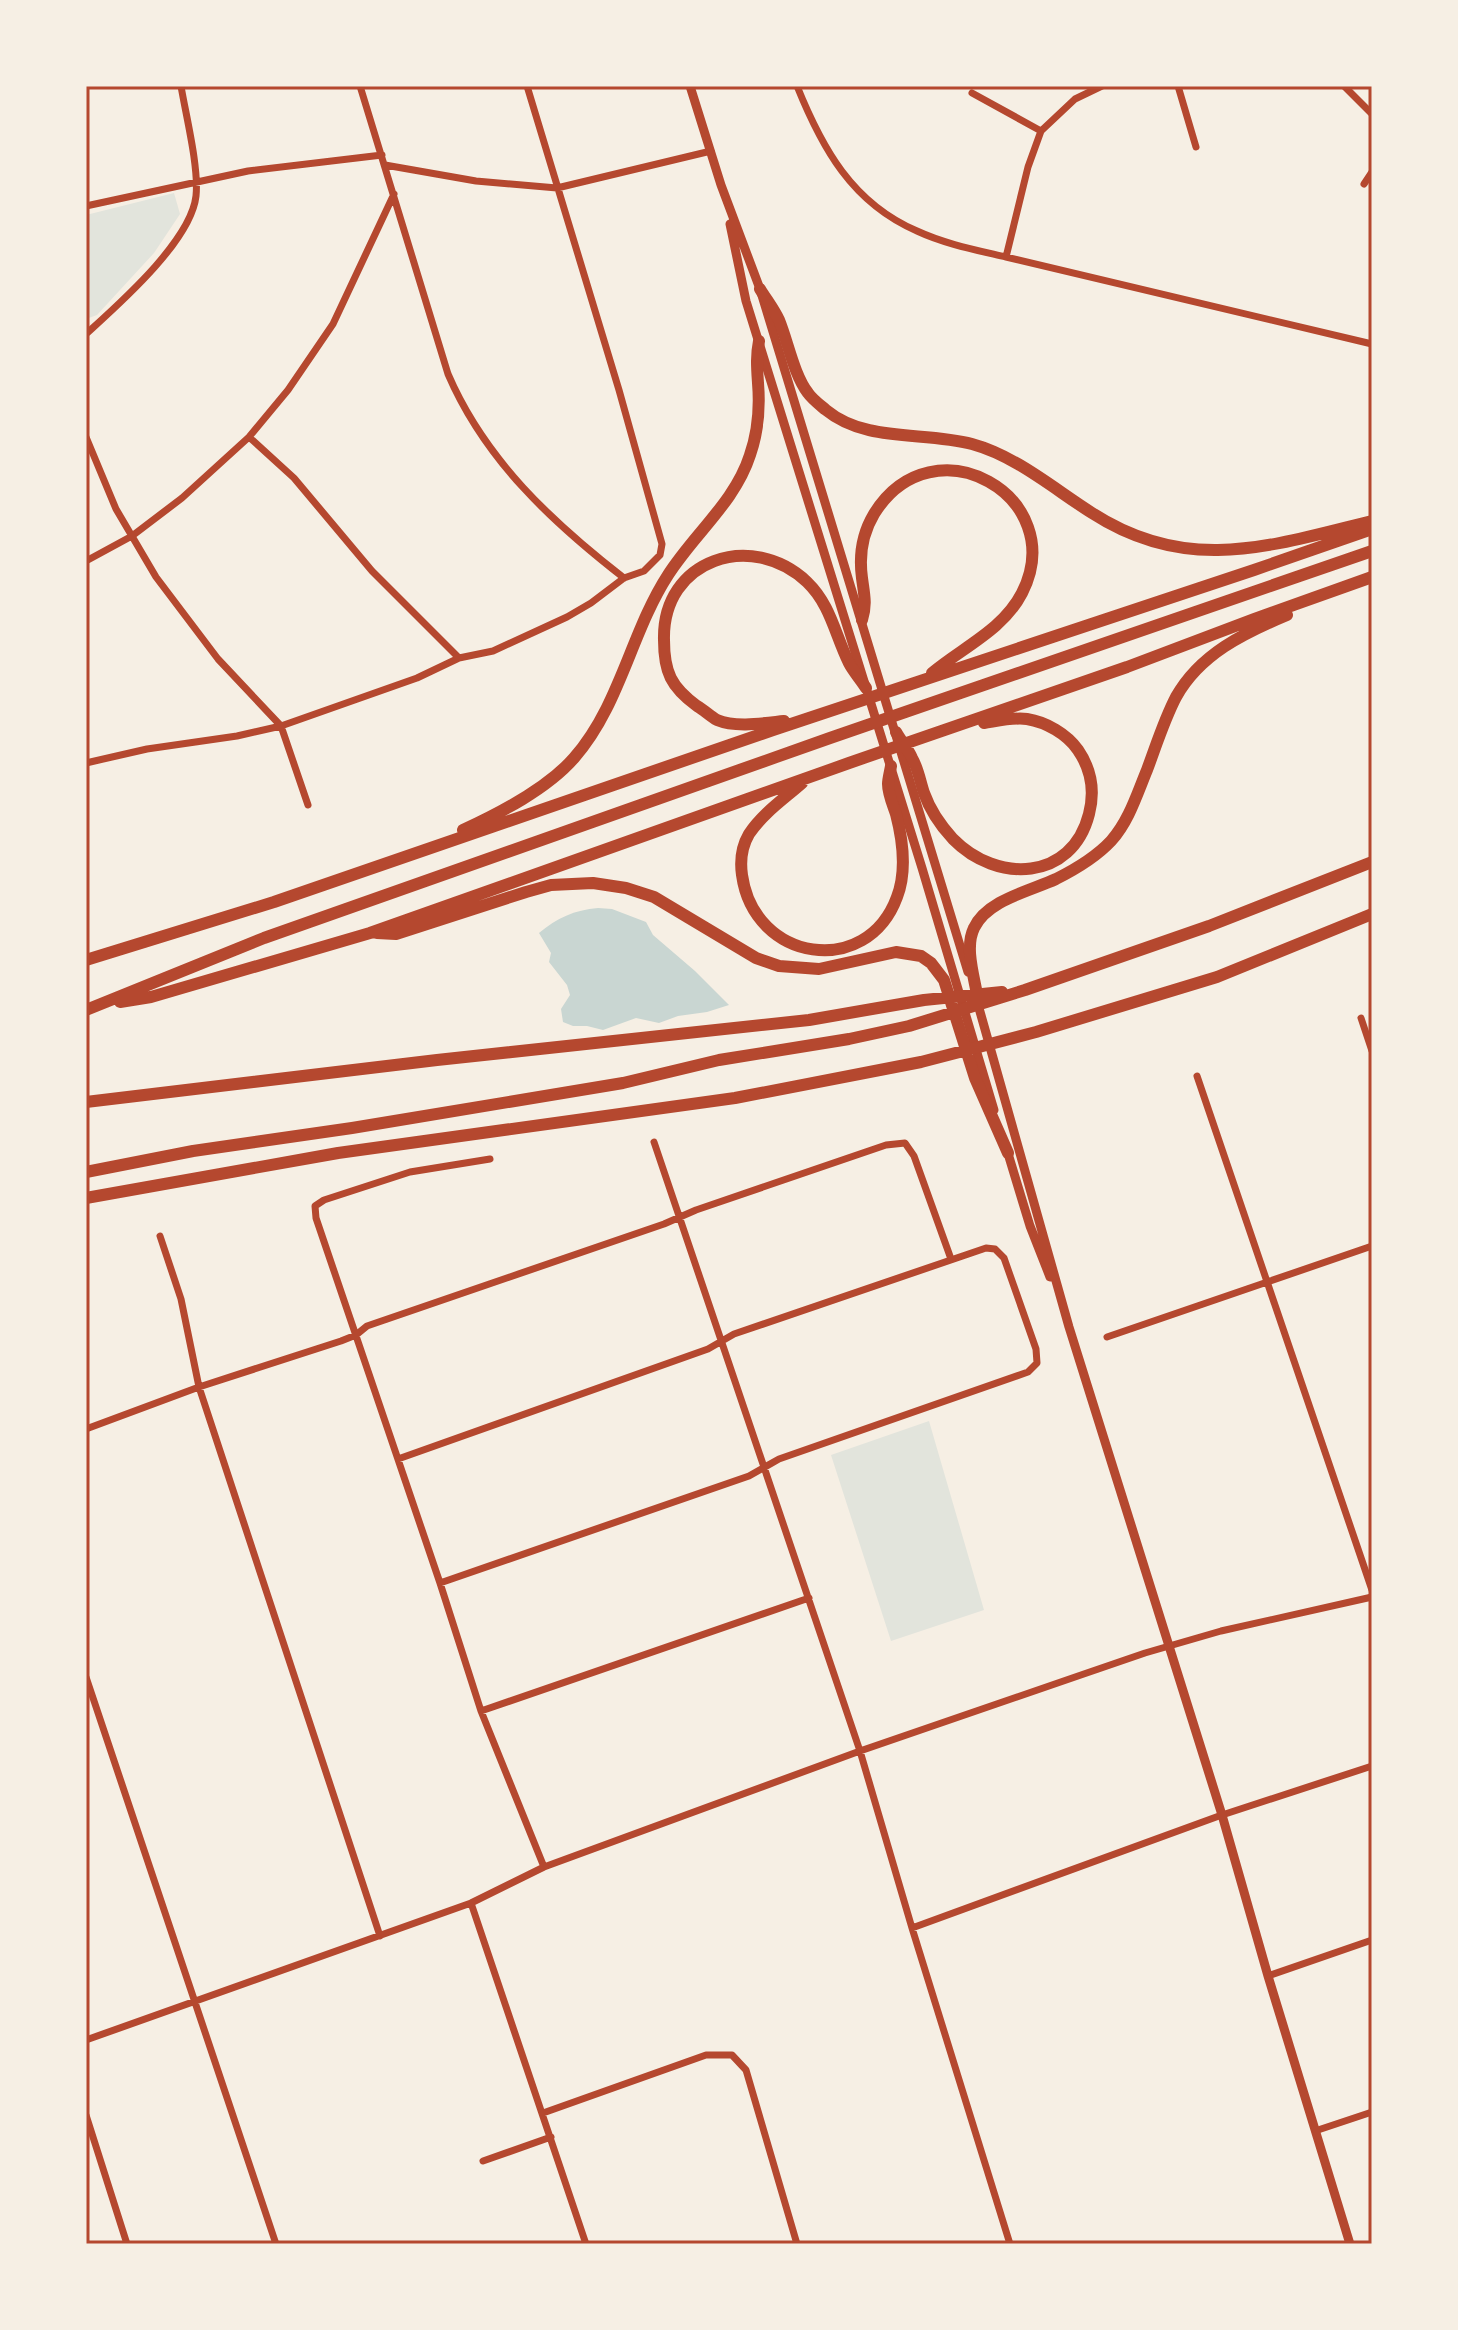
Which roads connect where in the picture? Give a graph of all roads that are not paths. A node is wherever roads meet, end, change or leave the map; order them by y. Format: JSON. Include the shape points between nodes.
{"nodes":[{"id":1,"x":181,"y":86,"type":"edge"},
{"id":2,"x":360,"y":86,"type":"edge"},
{"id":3,"x":527,"y":86,"type":"edge"},
{"id":4,"x":690,"y":86,"type":"edge"},
{"id":5,"x":797,"y":86,"type":"edge"},
{"id":6,"x":1102,"y":86,"type":"edge"},
{"id":7,"x":1178,"y":86,"type":"edge"},
{"id":8,"x":1344,"y":86,"type":"edge"},
{"id":9,"x":972,"y":93,"type":"dead end"},
{"id":10,"x":1372,"y":114,"type":"edge"},
{"id":11,"x":1041,"y":131,"type":"junction"},
{"id":12,"x":1196,"y":147,"type":"dead end"},
{"id":13,"x":711,"y":151,"type":"junction"},
{"id":14,"x":382,"y":155,"type":"junction"},
{"id":15,"x":385,"y":165,"type":"junction"},
{"id":16,"x":1372,"y":172,"type":"edge"},
{"id":17,"x":196,"y":182,"type":"junction"},
{"id":18,"x":1364,"y":184,"type":"dead end"},
{"id":19,"x":721,"y":185,"type":"junction"},
{"id":20,"x":557,"y":188,"type":"junction"},
{"id":21,"x":394,"y":194,"type":"junction"},
{"id":22,"x":86,"y":206,"type":"edge"},
{"id":23,"x":1006,"y":257,"type":"junction"},
{"id":24,"x":760,"y":289,"type":"junction"},
{"id":25,"x":86,"y":334,"type":"edge"},
{"id":26,"x":759,"y":341,"type":"junction"},
{"id":27,"x":1372,"y":344,"type":"edge"},
{"id":28,"x":86,"y":437,"type":"edge"},
{"id":29,"x":249,"y":437,"type":"junction"},
{"id":30,"x":1372,"y":521,"type":"edge"},
{"id":31,"x":1372,"y":529,"type":"edge"},
{"id":32,"x":132,"y":536,"type":"junction"},
{"id":33,"x":1372,"y":551,"type":"edge"},
{"id":34,"x":86,"y":561,"type":"edge"},
{"id":35,"x":624,"y":578,"type":"junction"},
{"id":36,"x":1372,"y":579,"type":"edge"},
{"id":37,"x":862,"y":620,"type":"junction"},
{"id":38,"x":459,"y":658,"type":"junction"},
{"id":39,"x":853,"y":661,"type":"junction"},
{"id":40,"x":925,"y":679,"type":"junction"},
{"id":41,"x":866,"y":688,"type":"joint"},
{"id":42,"x":811,"y":717,"type":"junction"},
{"id":43,"x":281,"y":726,"type":"junction"},
{"id":44,"x":945,"y":730,"type":"junction"},
{"id":45,"x":896,"y":732,"type":"joint"},
{"id":46,"x":909,"y":760,"type":"junction"},
{"id":47,"x":86,"y":763,"type":"edge"},
{"id":48,"x":891,"y":766,"type":"junction"},
{"id":49,"x":808,"y":779,"type":"junction"},
{"id":50,"x":308,"y":805,"type":"dead end"},
{"id":51,"x":398,"y":859,"type":"junction"},
{"id":52,"x":1372,"y":862,"type":"edge"},
{"id":53,"x":1372,"y":914,"type":"edge"},
{"id":54,"x":370,"y":933,"type":"junction"},
{"id":55,"x":86,"y":960,"type":"edge"},
{"id":56,"x":971,"y":974,"type":"junction"},
{"id":57,"x":949,"y":978,"type":"junction"},
{"id":58,"x":1025,"y":990,"type":"junction"},
{"id":59,"x":101,"y":1004,"type":"junction"},
{"id":60,"x":979,"y":1007,"type":"joint"},
{"id":61,"x":86,"y":1010,"type":"edge"},
{"id":62,"x":1361,"y":1018,"type":"dead end"},
{"id":63,"x":1372,"y":1051,"type":"edge"},
{"id":64,"x":1197,"y":1076,"type":"dead end"},
{"id":65,"x":86,"y":1102,"type":"edge"},
{"id":66,"x":654,"y":1142,"type":"dead end"},
{"id":67,"x":1008,"y":1153,"type":"joint"},
{"id":68,"x":490,"y":1159,"type":"dead end"},
{"id":69,"x":86,"y":1172,"type":"edge"},
{"id":70,"x":86,"y":1198,"type":"edge"},
{"id":71,"x":679,"y":1217,"type":"junction"},
{"id":72,"x":160,"y":1236,"type":"dead end"},
{"id":73,"x":1372,"y":1246,"type":"edge"},
{"id":74,"x":951,"y":1259,"type":"junction"},
{"id":75,"x":1268,"y":1282,"type":"junction"},
{"id":76,"x":1069,"y":1327,"type":"junction"},
{"id":77,"x":356,"y":1335,"type":"junction"},
{"id":78,"x":1107,"y":1337,"type":"dead end"},
{"id":79,"x":722,"y":1342,"type":"junction"},
{"id":80,"x":199,"y":1387,"type":"junction"},
{"id":81,"x":86,"y":1429,"type":"edge"},
{"id":82,"x":398,"y":1459,"type":"junction"},
{"id":83,"x":764,"y":1469,"type":"junction"},
{"id":84,"x":440,"y":1583,"type":"junction"},
{"id":85,"x":1372,"y":1590,"type":"edge"},
{"id":86,"x":1372,"y":1597,"type":"edge"},
{"id":87,"x":809,"y":1598,"type":"junction"},
{"id":88,"x":1170,"y":1646,"type":"junction"},
{"id":89,"x":86,"y":1677,"type":"edge"},
{"id":90,"x":481,"y":1711,"type":"junction"},
{"id":91,"x":860,"y":1751,"type":"junction"},
{"id":92,"x":1372,"y":1766,"type":"edge"},
{"id":93,"x":1222,"y":1815,"type":"junction"},
{"id":94,"x":544,"y":1867,"type":"junction"},
{"id":95,"x":471,"y":1903,"type":"junction"},
{"id":96,"x":912,"y":1928,"type":"junction"},
{"id":97,"x":380,"y":1936,"type":"junction"},
{"id":98,"x":1372,"y":1940,"type":"edge"},
{"id":99,"x":1268,"y":1976,"type":"junction"},
{"id":100,"x":195,"y":2003,"type":"junction"},
{"id":101,"x":86,"y":2040,"type":"edge"},
{"id":102,"x":1372,"y":2112,"type":"edge"},
{"id":103,"x":543,"y":2113,"type":"junction"},
{"id":104,"x":86,"y":2115,"type":"edge"},
{"id":105,"x":1315,"y":2131,"type":"junction"},
{"id":106,"x":551,"y":2137,"type":"junction"},
{"id":107,"x":483,"y":2161,"type":"dead end"},
{"id":108,"x":127,"y":2244,"type":"edge"},
{"id":109,"x":276,"y":2244,"type":"edge"},
{"id":110,"x":586,"y":2244,"type":"edge"},
{"id":111,"x":797,"y":2244,"type":"edge"},
{"id":112,"x":1010,"y":2244,"type":"edge"},
{"id":113,"x":1350,"y":2244,"type":"edge"}],
"edges":[{"from":1,"to":17,"type":"street"},
{"from":2,"to":14,"type":"street"},
{"from":3,"to":20,"type":"street"},
{"from":4,"to":13,"type":"main road"},
{"from":5,"to":23,"type":"street","via":[[831,158],[872,202],[913,230]]},
{"from":6,"to":11,"type":"street","via":[[1075,99]]},
{"from":7,"to":12,"type":"street"},
{"from":8,"to":10,"type":"street"},
{"from":9,"to":11,"type":"street"},
{"from":11,"to":23,"type":"street"},
{"from":13,"to":19,"type":"main road"},
{"from":13,"to":20,"type":"street"},
{"from":14,"to":15,"type":"street"},
{"from":14,"to":17,"type":"street"},
{"from":15,"to":20,"type":"street"},
{"from":15,"to":21,"type":"street"},
{"from":16,"to":18,"type":"street"},
{"from":17,"to":22,"type":"street"},
{"from":17,"to":25,"type":"street","via":[[195,200],[168,251]]},
{"from":19,"to":24,"type":"main road"},
{"from":19,"to":26,"type":"main road"},
{"from":20,"to":35,"type":"street","via":[[662,544],[650,567]]},
{"from":21,"to":29,"type":"street","via":[[333,324]]},
{"from":21,"to":35,"type":"street","via":[[448,374],[470,417],[537,504]]},
{"from":23,"to":27,"type":"street"},
{"from":24,"to":30,"type":"highway","via":[[778,318],[807,393],[828,412],[871,430],[955,440],[989,450],[1133,535],[1177,548],[1219,551],[1277,544]]},
{"from":24,"to":37,"type":"main road"},
{"from":26,"to":39,"type":"main road"},
{"from":26,"to":51,"type":"highway","via":[[756,432],[744,471],[657,593],[589,738],[555,776],[502,811]]},
{"from":28,"to":32,"type":"street"},
{"from":29,"to":32,"type":"street"},
{"from":29,"to":38,"type":"street","via":[[294,478],[372,571]]},
{"from":31,"to":40,"type":"highway"},
{"from":32,"to":34,"type":"street"},
{"from":32,"to":43,"type":"street","via":[[188,621]]},
{"from":33,"to":59,"type":"highway","via":[[279,933]]},
{"from":35,"to":38,"type":"street","via":[[567,617],[493,651]]},
{"from":36,"to":44,"type":"highway"},
{"from":36,"to":56,"type":"highway","via":[[1251,631],[1208,658],[1177,695],[1136,799],[1112,840],[1075,869],[981,917],[969,942]]},
{"from":37,"to":40,"type":"highway","via":[[867,606],[862,545],[871,518],[893,490],[915,477],[951,470],[983,477],[1006,494],[1023,517],[1030,541],[1030,569],[1022,593],[999,623]]},
{"from":37,"to":45,"type":"main road"},
{"from":38,"to":43,"type":"street"},
{"from":39,"to":41,"type":"highway"},
{"from":39,"to":42,"type":"highway","via":[[822,599],[778,562],[725,557],[700,568],[678,588],[663,626],[664,663],[680,694],[718,721],[752,724]]},
{"from":40,"to":42,"type":"highway"},
{"from":41,"to":48,"type":"main road"},
{"from":42,"to":51,"type":"highway"},
{"from":43,"to":47,"type":"street"},
{"from":43,"to":50,"type":"street"},
{"from":44,"to":46,"type":"highway","via":[[1028,719],[1072,741],[1085,761],[1092,802],[1086,827],[1069,852],[1047,865],[1022,870],[982,860],[955,841],[933,814]]},
{"from":44,"to":49,"type":"highway"},
{"from":45,"to":46,"type":"highway"},
{"from":46,"to":56,"type":"main road"},
{"from":48,"to":49,"type":"highway","via":[[888,785],[902,835],[901,886],[871,934],[832,949],[809,949],[775,935],[748,903],[741,867],[749,835]]},
{"from":48,"to":57,"type":"main road"},
{"from":49,"to":54,"type":"highway"},
{"from":51,"to":55,"type":"highway"},
{"from":52,"to":58,"type":"highway"},
{"from":53,"to":70,"type":"highway","via":[[1217,977],[921,1062],[735,1098],[338,1153]]},
{"from":54,"to":57,"type":"highway","via":[[396,934],[551,885],[593,883],[654,897],[756,958],[779,966],[819,969],[904,952],[921,956]]},
{"from":54,"to":59,"type":"highway","via":[[151,997]]},
{"from":56,"to":60,"type":"highway"},
{"from":57,"to":67,"type":"highway"},
{"from":58,"to":65,"type":"highway","via":[[809,1020]]},
{"from":58,"to":69,"type":"highway","via":[[909,1026],[623,1083]]},
{"from":59,"to":61,"type":"highway"},
{"from":60,"to":76,"type":"main road"},
{"from":62,"to":63,"type":"street"},
{"from":64,"to":75,"type":"street"},
{"from":66,"to":71,"type":"street"},
{"from":67,"to":76,"type":"main road"},
{"from":68,"to":77,"type":"street","via":[[410,1172],[315,1206]]},
{"from":71,"to":74,"type":"street","via":[[886,1145],[905,1143]]},
{"from":71,"to":77,"type":"street","via":[[367,1326]]},
{"from":71,"to":79,"type":"street"},
{"from":72,"to":80,"type":"street","via":[[181,1299]]},
{"from":73,"to":75,"type":"street"},
{"from":74,"to":79,"type":"street"},
{"from":74,"to":83,"type":"street","via":[[986,1248],[1004,1258],[1037,1363],[1028,1372],[779,1459]]},
{"from":75,"to":78,"type":"street"},
{"from":75,"to":85,"type":"street"},
{"from":76,"to":88,"type":"main road"},
{"from":77,"to":80,"type":"street"},
{"from":77,"to":82,"type":"street"},
{"from":79,"to":82,"type":"street"},
{"from":79,"to":83,"type":"street"},
{"from":80,"to":81,"type":"street"},
{"from":80,"to":97,"type":"street"},
{"from":82,"to":84,"type":"street"},
{"from":83,"to":84,"type":"street"},
{"from":83,"to":87,"type":"street"},
{"from":84,"to":90,"type":"street"},
{"from":86,"to":88,"type":"street"},
{"from":87,"to":90,"type":"street"},
{"from":87,"to":91,"type":"street"},
{"from":88,"to":91,"type":"street"},
{"from":88,"to":93,"type":"main road"},
{"from":89,"to":100,"type":"street"},
{"from":90,"to":94,"type":"street"},
{"from":91,"to":94,"type":"street"},
{"from":91,"to":96,"type":"street"},
{"from":92,"to":93,"type":"street"},
{"from":93,"to":96,"type":"street"},
{"from":93,"to":99,"type":"main road"},
{"from":94,"to":95,"type":"street"},
{"from":95,"to":97,"type":"street"},
{"from":95,"to":103,"type":"street"},
{"from":96,"to":112,"type":"street"},
{"from":97,"to":100,"type":"street"},
{"from":98,"to":99,"type":"street"},
{"from":99,"to":105,"type":"main road"},
{"from":100,"to":101,"type":"street"},
{"from":100,"to":109,"type":"street"},
{"from":102,"to":105,"type":"street"},
{"from":103,"to":106,"type":"street"},
{"from":103,"to":111,"type":"street","via":[[706,2055],[732,2055],[746,2070]]},
{"from":104,"to":108,"type":"street"},
{"from":105,"to":113,"type":"main road"},
{"from":106,"to":107,"type":"street"},
{"from":106,"to":110,"type":"street"}]}
